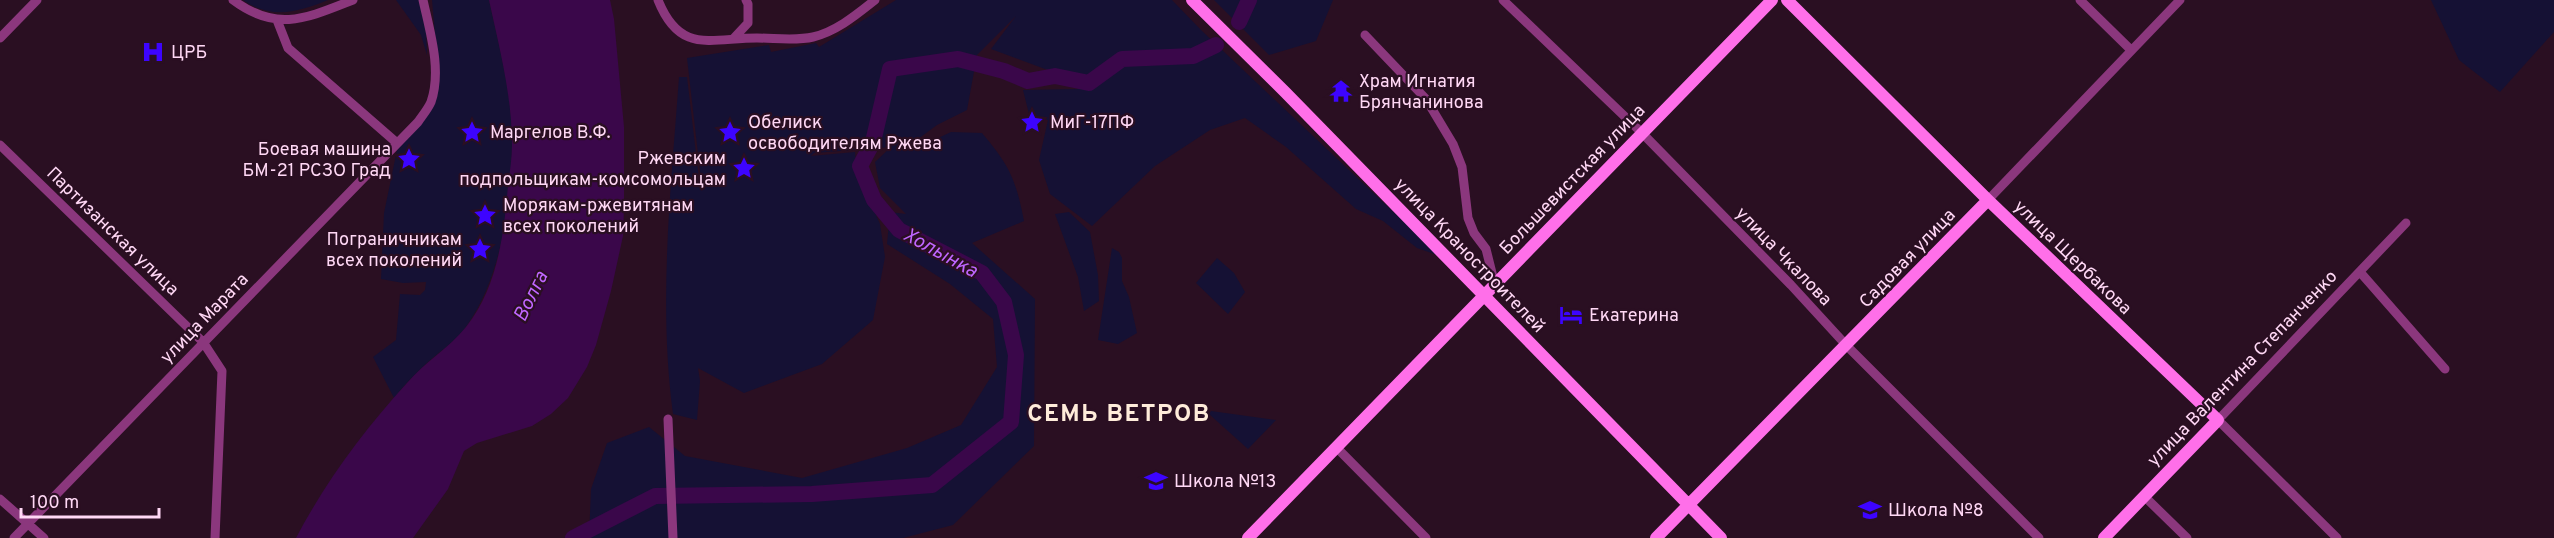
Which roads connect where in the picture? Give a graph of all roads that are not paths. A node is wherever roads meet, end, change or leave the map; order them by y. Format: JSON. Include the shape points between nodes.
{"nodes":[{"id":1,"x":37,"y":0,"type":"edge"},
{"id":2,"x":233,"y":0,"type":"edge"},
{"id":3,"x":353,"y":0,"type":"edge"},
{"id":4,"x":423,"y":0,"type":"edge"},
{"id":5,"x":658,"y":0,"type":"edge"},
{"id":6,"x":746,"y":0,"type":"edge"},
{"id":7,"x":875,"y":0,"type":"edge"},
{"id":8,"x":1192,"y":0,"type":"edge"},
{"id":9,"x":1503,"y":0,"type":"edge"},
{"id":10,"x":1772,"y":0,"type":"edge"},
{"id":11,"x":1787,"y":0,"type":"edge"},
{"id":12,"x":2080,"y":0,"type":"edge"},
{"id":13,"x":2180,"y":0,"type":"edge"},
{"id":14,"x":277,"y":20,"type":"junction"},
{"id":15,"x":1365,"y":35,"type":"dead end"},
{"id":16,"x":0,"y":38,"type":"edge"},
{"id":17,"x":733,"y":39,"type":"junction"},
{"id":18,"x":2131,"y":50,"type":"junction"},
{"id":19,"x":1642,"y":134,"type":"junction"},
{"id":20,"x":397,"y":143,"type":"junction"},
{"id":21,"x":0,"y":145,"type":"edge"},
{"id":22,"x":1988,"y":200,"type":"junction"},
{"id":23,"x":2406,"y":223,"type":"dead end"},
{"id":24,"x":2360,"y":272,"type":"junction"},
{"id":25,"x":1495,"y":285,"type":"junction"},
{"id":26,"x":1484,"y":295,"type":"junction"},
{"id":27,"x":203,"y":342,"type":"junction"},
{"id":28,"x":1847,"y":346,"type":"junction"},
{"id":29,"x":2445,"y":369,"type":"dead end"},
{"id":30,"x":668,"y":419,"type":"dead end"},
{"id":31,"x":2218,"y":420,"type":"junction"},
{"id":32,"x":1336,"y":447,"type":"junction"},
{"id":33,"x":2145,"y":496,"type":"junction"},
{"id":34,"x":0,"y":499,"type":"edge"},
{"id":35,"x":1689,"y":505,"type":"junction"},
{"id":36,"x":27,"y":524,"type":"junction"},
{"id":37,"x":14,"y":538,"type":"edge"},
{"id":38,"x":44,"y":538,"type":"edge"},
{"id":39,"x":215,"y":538,"type":"edge"},
{"id":40,"x":673,"y":538,"type":"edge"},
{"id":41,"x":1248,"y":538,"type":"edge"},
{"id":42,"x":1426,"y":538,"type":"edge"},
{"id":43,"x":1656,"y":538,"type":"edge"},
{"id":44,"x":1721,"y":538,"type":"edge"},
{"id":45,"x":2039,"y":538,"type":"edge"},
{"id":46,"x":2104,"y":538,"type":"edge"},
{"id":47,"x":2187,"y":538,"type":"edge"},
{"id":48,"x":2337,"y":538,"type":"edge"}],
"edges":[{"from":1,"to":16,"type":"street"},
{"from":2,"to":14,"type":"street","via":[[254,15]]},
{"from":3,"to":14,"type":"street","via":[[309,17]]},
{"from":4,"to":20,"type":"street","name":"улица Марата","via":[[433,46],[430,104]]},
{"from":5,"to":17,"type":"street","via":[[664,16],[690,38]]},
{"from":6,"to":17,"type":"street","via":[[748,23]]},
{"from":7,"to":17,"type":"street","via":[[841,26],[811,38]]},
{"from":8,"to":26,"type":"street","name":"улица Краностроителей"},
{"from":9,"to":19,"type":"street","name":"улица Чкалова"},
{"from":10,"to":19,"type":"street","name":"Большевистская улица"},
{"from":11,"to":22,"type":"street","name":"улица Щербакова"},
{"from":12,"to":18,"type":"street"},
{"from":13,"to":18,"type":"street","name":"Садовая улица"},
{"from":14,"to":20,"type":"street","via":[[288,48]]},
{"from":15,"to":25,"type":"street","via":[[1426,99],[1453,144],[1462,167],[1468,218],[1486,249]]},
{"from":18,"to":22,"type":"street","name":"Садовая улица"},
{"from":19,"to":25,"type":"street","name":"Большевистская улица"},
{"from":19,"to":28,"type":"street","name":"улица Чкалова"},
{"from":20,"to":27,"type":"street","name":"улица Марата"},
{"from":21,"to":27,"type":"street","name":"Партизанская улица"},
{"from":22,"to":28,"type":"street","name":"Садовая улица"},
{"from":22,"to":31,"type":"street","name":"улица Щербакова"},
{"from":23,"to":24,"type":"street","name":"улица Валентина Степанченко"},
{"from":24,"to":29,"type":"street"},
{"from":24,"to":31,"type":"street","name":"улица Валентина Степанченко"},
{"from":25,"to":26,"type":"street","name":"Большевистская улица"},
{"from":26,"to":32,"type":"street","name":"Большевистская улица"},
{"from":26,"to":35,"type":"street","name":"улица Краностроителей"},
{"from":27,"to":36,"type":"street","name":"улица Марата"},
{"from":27,"to":39,"type":"street","name":"Партизанская улица","via":[[222,371]]},
{"from":28,"to":35,"type":"street","name":"Садовая улица"},
{"from":28,"to":45,"type":"street","name":"улица Чкалова"},
{"from":30,"to":40,"type":"street"},
{"from":31,"to":33,"type":"street","name":"улица Валентина Степанченко"},
{"from":31,"to":48,"type":"street","name":"улица Щербакова"},
{"from":32,"to":41,"type":"street","name":"Большевистская улица"},
{"from":32,"to":42,"type":"street"},
{"from":33,"to":46,"type":"street","name":"улица Валентина Степанченко"},
{"from":33,"to":47,"type":"street"},
{"from":34,"to":36,"type":"street"},
{"from":35,"to":43,"type":"street","name":"Садовая улица"},
{"from":35,"to":44,"type":"street","name":"улица Краностроителей"},
{"from":36,"to":37,"type":"street","name":"улица Марата"},
{"from":36,"to":38,"type":"street"}]}
